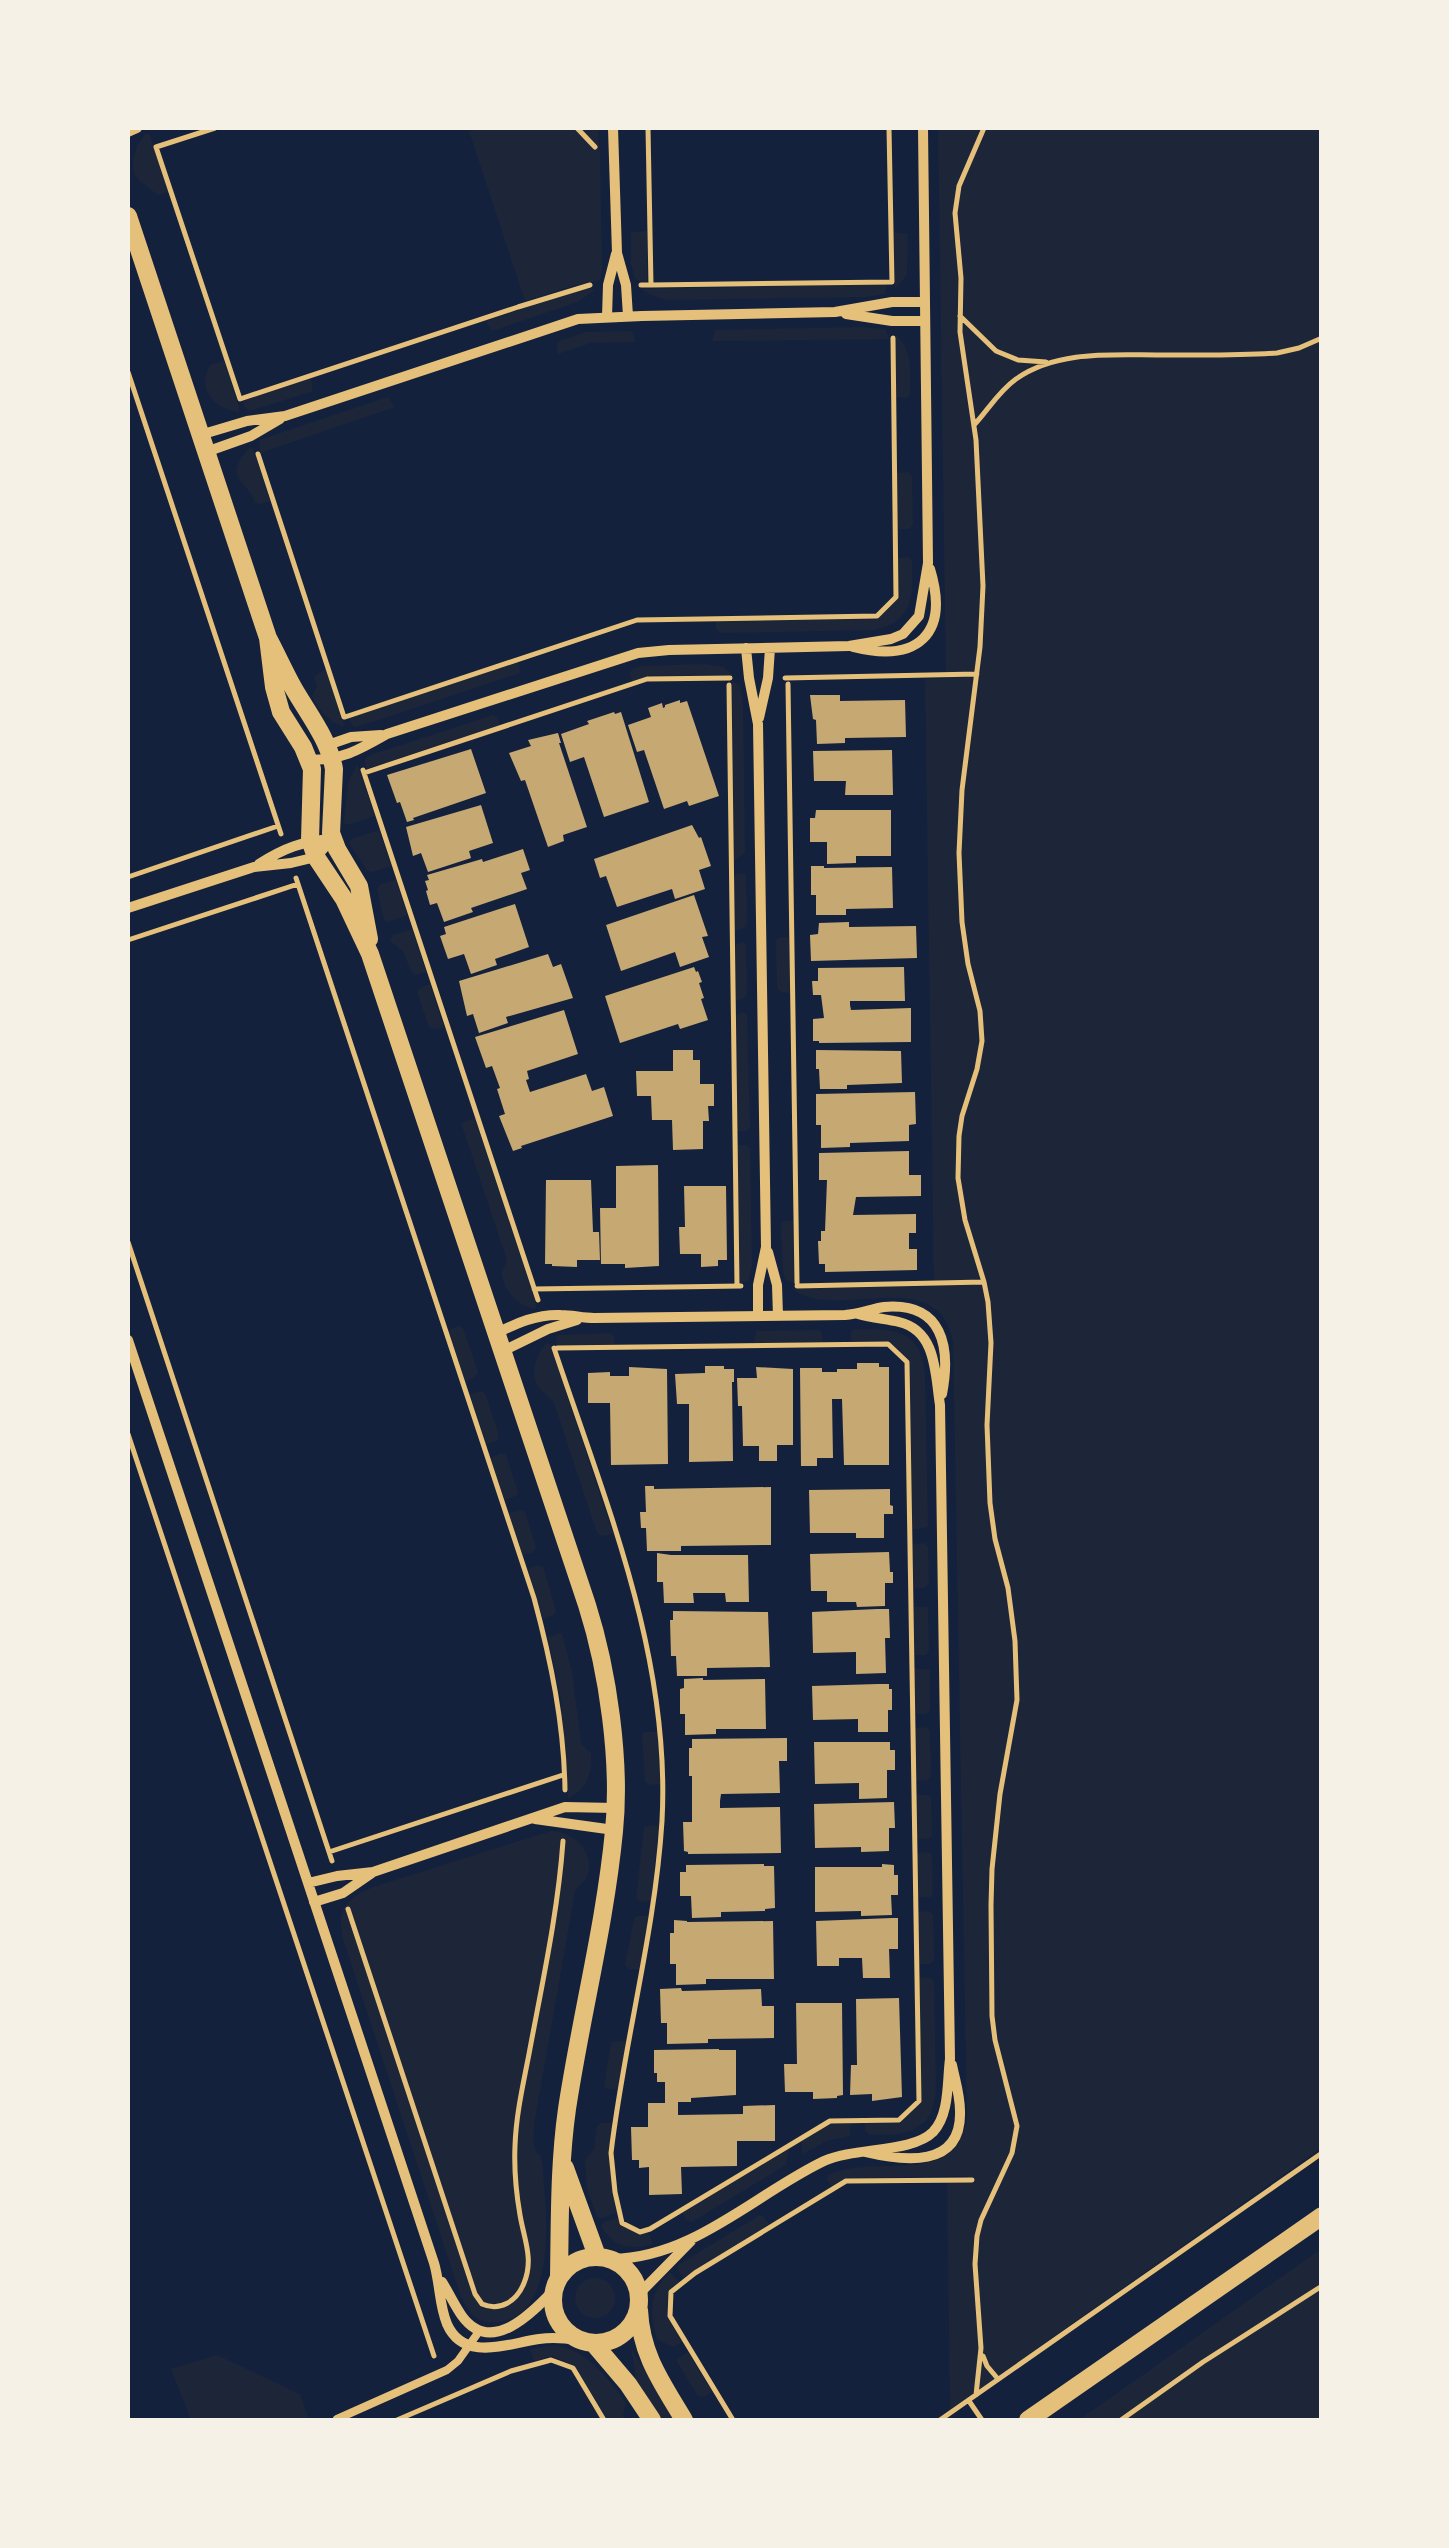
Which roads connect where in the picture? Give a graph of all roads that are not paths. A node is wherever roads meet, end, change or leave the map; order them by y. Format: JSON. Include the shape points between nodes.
{"nodes":[{"id":1,"x":137,"y":128,"type":"edge"},
{"id":2,"x":613,"y":128,"type":"edge"},
{"id":3,"x":923,"y":128,"type":"edge"},
{"id":4,"x":128,"y":132,"type":"edge"},
{"id":5,"x":128,"y":216,"type":"edge"},
{"id":6,"x":617,"y":252,"type":"junction"},
{"id":7,"x":925,"y":302,"type":"junction"},
{"id":8,"x":835,"y":312,"type":"junction"},
{"id":9,"x":607,"y":316,"type":"junction"},
{"id":10,"x":628,"y":316,"type":"junction"},
{"id":11,"x":925,"y":321,"type":"junction"},
{"id":12,"x":285,"y":416,"type":"junction"},
{"id":13,"x":203,"y":443,"type":"junction"},
{"id":14,"x":928,"y":563,"type":"junction"},
{"id":15,"x":268,"y":638,"type":"junction"},
{"id":16,"x":849,"y":646,"type":"junction"},
{"id":17,"x":746,"y":648,"type":"junction"},
{"id":18,"x":770,"y":648,"type":"junction"},
{"id":19,"x":758,"y":724,"type":"junction"},
{"id":20,"x":387,"y":734,"type":"junction"},
{"id":21,"x":330,"y":752,"type":"junction"},
{"id":22,"x":310,"y":760,"type":"junction"},
{"id":23,"x":332,"y":839,"type":"junction"},
{"id":24,"x":313,"y":849,"type":"junction"},
{"id":25,"x":254,"y":867,"type":"junction"},
{"id":26,"x":128,"y":908,"type":"edge"},
{"id":27,"x":367,"y":943,"type":"junction"},
{"id":28,"x":766,"y":1247,"type":"junction"},
{"id":29,"x":858,"y":1314,"type":"junction"},
{"id":30,"x":758,"y":1316,"type":"junction"},
{"id":31,"x":778,"y":1316,"type":"junction"},
{"id":32,"x":583,"y":1318,"type":"junction"},
{"id":33,"x":128,"y":1340,"type":"edge"},
{"id":34,"x":500,"y":1342,"type":"junction"},
{"id":35,"x":940,"y":1405,"type":"junction"},
{"id":36,"x":616,"y":1808,"type":"junction"},
{"id":37,"x":534,"y":1819,"type":"junction"},
{"id":38,"x":614,"y":1830,"type":"junction"},
{"id":39,"x":373,"y":1872,"type":"junction"},
{"id":40,"x":308,"y":1883,"type":"junction"},
{"id":41,"x":314,"y":1902,"type":"junction"},
{"id":42,"x":950,"y":2058,"type":"junction"},
{"id":43,"x":859,"y":2151,"type":"junction"},
{"id":44,"x":562,"y":2158,"type":"junction"},
{"id":45,"x":1322,"y":2216,"type":"edge"},
{"id":46,"x":695,"y":2237,"type":"junction"},
{"id":47,"x":604,"y":2258,"type":"junction"},
{"id":48,"x":438,"y":2277,"type":"junction"},
{"id":49,"x":556,"y":2284,"type":"junction"},
{"id":50,"x":639,"y":2302,"type":"junction"},
{"id":51,"x":480,"y":2330,"type":"junction"},
{"id":52,"x":586,"y":2342,"type":"junction"},
{"id":53,"x":468,"y":2346,"type":"junction"},
{"id":54,"x":337,"y":2419,"type":"edge"},
{"id":55,"x":652,"y":2420,"type":"edge"},
{"id":56,"x":684,"y":2420,"type":"edge"},
{"id":57,"x":1028,"y":2420,"type":"edge"}],
"edges":[{"from":1,"to":4,"type":"street"},
{"from":2,"to":6,"type":"street"},
{"from":3,"to":7,"type":"street"},
{"from":5,"to":13,"type":"street"},
{"from":6,"to":9,"type":"street"},
{"from":6,"to":10,"type":"street"},
{"from":7,"to":8,"type":"street"},
{"from":7,"to":11,"type":"street"},
{"from":8,"to":10,"type":"street"},
{"from":8,"to":11,"type":"street"},
{"from":9,"to":10,"type":"street"},
{"from":9,"to":12,"type":"street","via":[[566,322]]},
{"from":11,"to":14,"type":"street"},
{"from":12,"to":13,"type":"street","via":[[246,421]]},
{"from":12,"to":13,"type":"street","via":[[252,436]]},
{"from":13,"to":15,"type":"street"},
{"from":14,"to":16,"type":"street","via":[[912,626],[891,639]]},
{"from":14,"to":16,"type":"street","via":[[937,606],[922,640],[890,652]]},
{"from":15,"to":21,"type":"street"},
{"from":15,"to":22,"type":"street","via":[[281,712]]},
{"from":16,"to":18,"type":"street"},
{"from":17,"to":18,"type":"street"},
{"from":17,"to":19,"type":"street"},
{"from":17,"to":20,"type":"street","via":[[638,653]]},
{"from":18,"to":19,"type":"street"},
{"from":19,"to":28,"type":"street"},
{"from":20,"to":21,"type":"street","via":[[356,752]]},
{"from":20,"to":21,"type":"street","via":[[351,737]]},
{"from":21,"to":22,"type":"street"},
{"from":21,"to":23,"type":"street"},
{"from":22,"to":24,"type":"street"},
{"from":23,"to":24,"type":"street"},
{"from":23,"to":24,"type":"street"},
{"from":23,"to":27,"type":"street","via":[[359,886]]},
{"from":24,"to":25,"type":"street","via":[[290,863]]},
{"from":24,"to":25,"type":"street","via":[[286,847]]},
{"from":24,"to":27,"type":"street"},
{"from":25,"to":26,"type":"street"},
{"from":27,"to":34,"type":"street"},
{"from":28,"to":30,"type":"street"},
{"from":28,"to":31,"type":"street"},
{"from":29,"to":31,"type":"street"},
{"from":29,"to":35,"type":"street","via":[[918,1330],[933,1355]]},
{"from":29,"to":35,"type":"street","via":[[900,1308],[932,1321],[946,1349]]},
{"from":30,"to":31,"type":"street"},
{"from":30,"to":32,"type":"street"},
{"from":32,"to":34,"type":"street"},
{"from":32,"to":34,"type":"street","via":[[522,1320]]},
{"from":33,"to":40,"type":"street"},
{"from":34,"to":36,"type":"street","via":[[593,1628],[606,1686]]},
{"from":35,"to":42,"type":"street"},
{"from":36,"to":37,"type":"street","via":[[565,1808]]},
{"from":36,"to":38,"type":"street"},
{"from":37,"to":38,"type":"street"},
{"from":37,"to":39,"type":"street"},
{"from":38,"to":44,"type":"street"},
{"from":39,"to":40,"type":"street"},
{"from":39,"to":41,"type":"street","via":[[343,1893]]},
{"from":40,"to":41,"type":"street"},
{"from":41,"to":48,"type":"street"},
{"from":42,"to":43,"type":"street","via":[[944,2111],[934,2130],[914,2144]]},
{"from":42,"to":43,"type":"street","via":[[961,2115],[952,2142],[913,2159]]},
{"from":43,"to":46,"type":"street","via":[[820,2163]]},
{"from":44,"to":47,"type":"street"},
{"from":44,"to":49,"type":"street"},
{"from":45,"to":57,"type":"street"},
{"from":46,"to":47,"type":"street","via":[[655,2254]]},
{"from":46,"to":50,"type":"street"},
{"from":47,"to":49,"type":"street","via":[[582,2258]]},
{"from":47,"to":50,"type":"street","via":[[634,2279]]},
{"from":48,"to":51,"type":"street","via":[[462,2316]]},
{"from":48,"to":53,"type":"street","via":[[444,2318]]},
{"from":49,"to":51,"type":"street","via":[[516,2325]]},
{"from":49,"to":52,"type":"street","via":[[557,2320]]},
{"from":50,"to":52,"type":"street","via":[[622,2335]]},
{"from":50,"to":56,"type":"street","via":[[642,2342]]},
{"from":51,"to":53,"type":"lane"},
{"from":52,"to":53,"type":"street","via":[[559,2337]]},
{"from":52,"to":55,"type":"street"},
{"from":53,"to":54,"type":"lane","via":[[440,2374]]}]}
